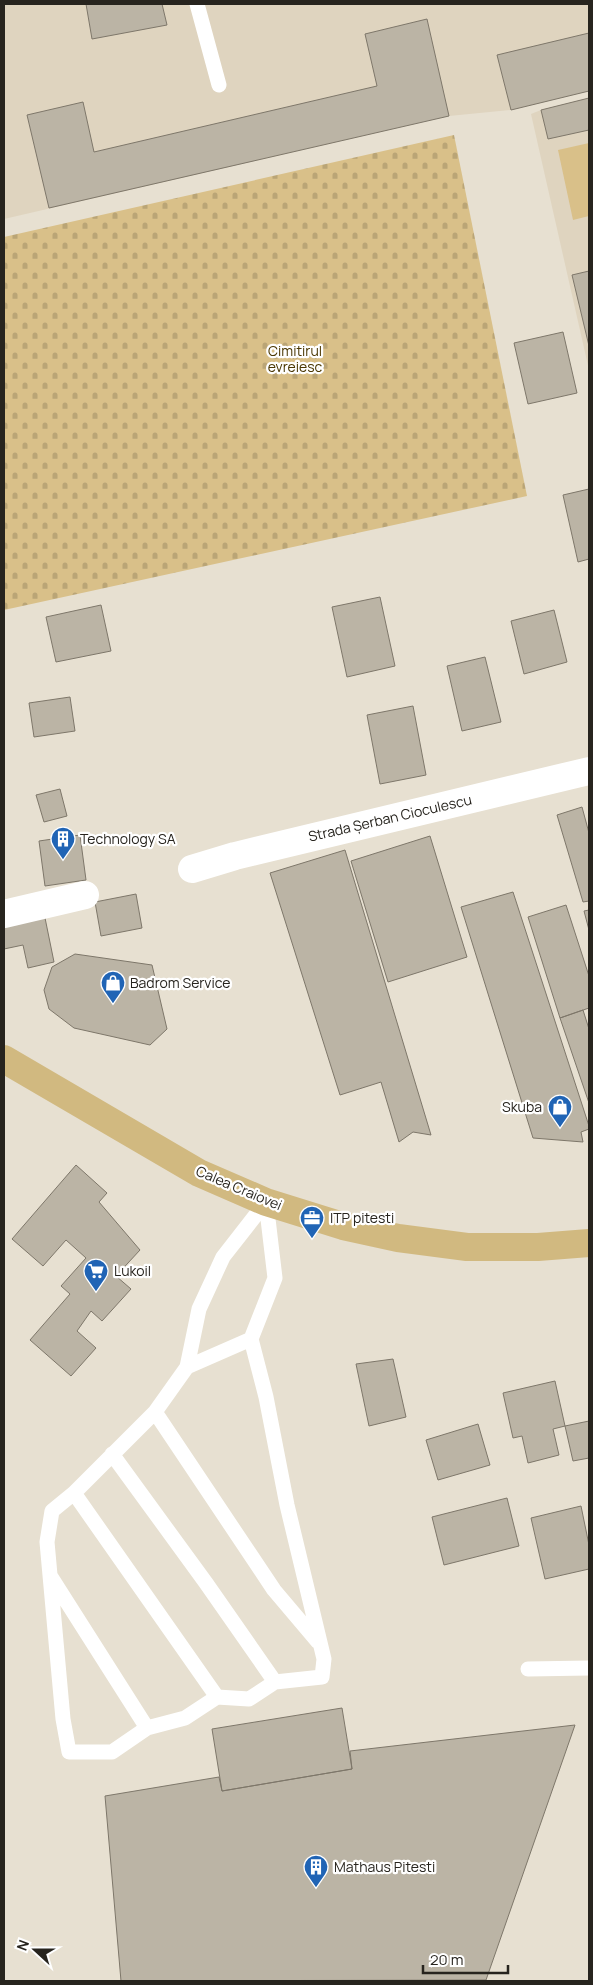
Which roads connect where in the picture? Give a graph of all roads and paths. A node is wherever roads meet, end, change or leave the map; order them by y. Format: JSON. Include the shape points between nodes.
{"nodes":[{"id":1,"x":197,"y":4,"type":"edge"},
{"id":2,"x":219,"y":85,"type":"dead end"},
{"id":3,"x":589,"y":771,"type":"edge"},
{"id":4,"x":192,"y":869,"type":"dead end"},
{"id":5,"x":85,"y":895,"type":"dead end"},
{"id":6,"x":4,"y":914,"type":"edge"},
{"id":7,"x":4,"y":1059,"type":"edge"},
{"id":8,"x":266,"y":1202,"type":"junction"},
{"id":9,"x":589,"y":1243,"type":"edge"},
{"id":10,"x":251,"y":1339,"type":"junction"},
{"id":11,"x":187,"y":1367,"type":"junction"},
{"id":12,"x":155,"y":1412,"type":"junction"},
{"id":13,"x":112,"y":1454,"type":"junction"},
{"id":14,"x":74,"y":1493,"type":"junction"},
{"id":15,"x":49,"y":1574,"type":"junction"},
{"id":16,"x":320,"y":1645,"type":"junction"},
{"id":17,"x":589,"y":1668,"type":"edge"},
{"id":18,"x":528,"y":1669,"type":"dead end"},
{"id":19,"x":275,"y":1682,"type":"junction"},
{"id":20,"x":216,"y":1697,"type":"junction"},
{"id":21,"x":147,"y":1728,"type":"junction"}],
"edges":[{"from":1,"to":2,"type":"lane"},
{"from":3,"to":4,"type":"street","name":"Strada Șerban Cioculescu"},
{"from":5,"to":6,"type":"street"},
{"from":7,"to":8,"type":"main road","name":"Calea Craiovei","via":[[199,1173]]},
{"from":8,"to":9,"type":"main road","name":"Calea Craiovei","via":[[343,1226],[467,1248]]},
{"from":8,"to":10,"type":"lane","via":[[275,1278]]},
{"from":8,"to":11,"type":"lane","via":[[223,1258],[200,1309]]},
{"from":10,"to":11,"type":"lane"},
{"from":10,"to":16,"type":"lane"},
{"from":11,"to":12,"type":"lane"},
{"from":12,"to":13,"type":"lane"},
{"from":12,"to":16,"type":"lane","via":[[274,1590]]},
{"from":13,"to":14,"type":"lane"},
{"from":13,"to":19,"type":"lane"},
{"from":14,"to":15,"type":"lane","via":[[52,1511],[47,1542]]},
{"from":14,"to":20,"type":"lane"},
{"from":15,"to":21,"type":"lane"},
{"from":15,"to":21,"type":"lane","via":[[69,1752],[112,1752]]},
{"from":16,"to":19,"type":"lane","via":[[324,1659],[322,1677]]},
{"from":17,"to":18,"type":"lane"},
{"from":19,"to":20,"type":"lane","via":[[249,1699]]},
{"from":20,"to":21,"type":"lane","via":[[185,1718]]}]}
